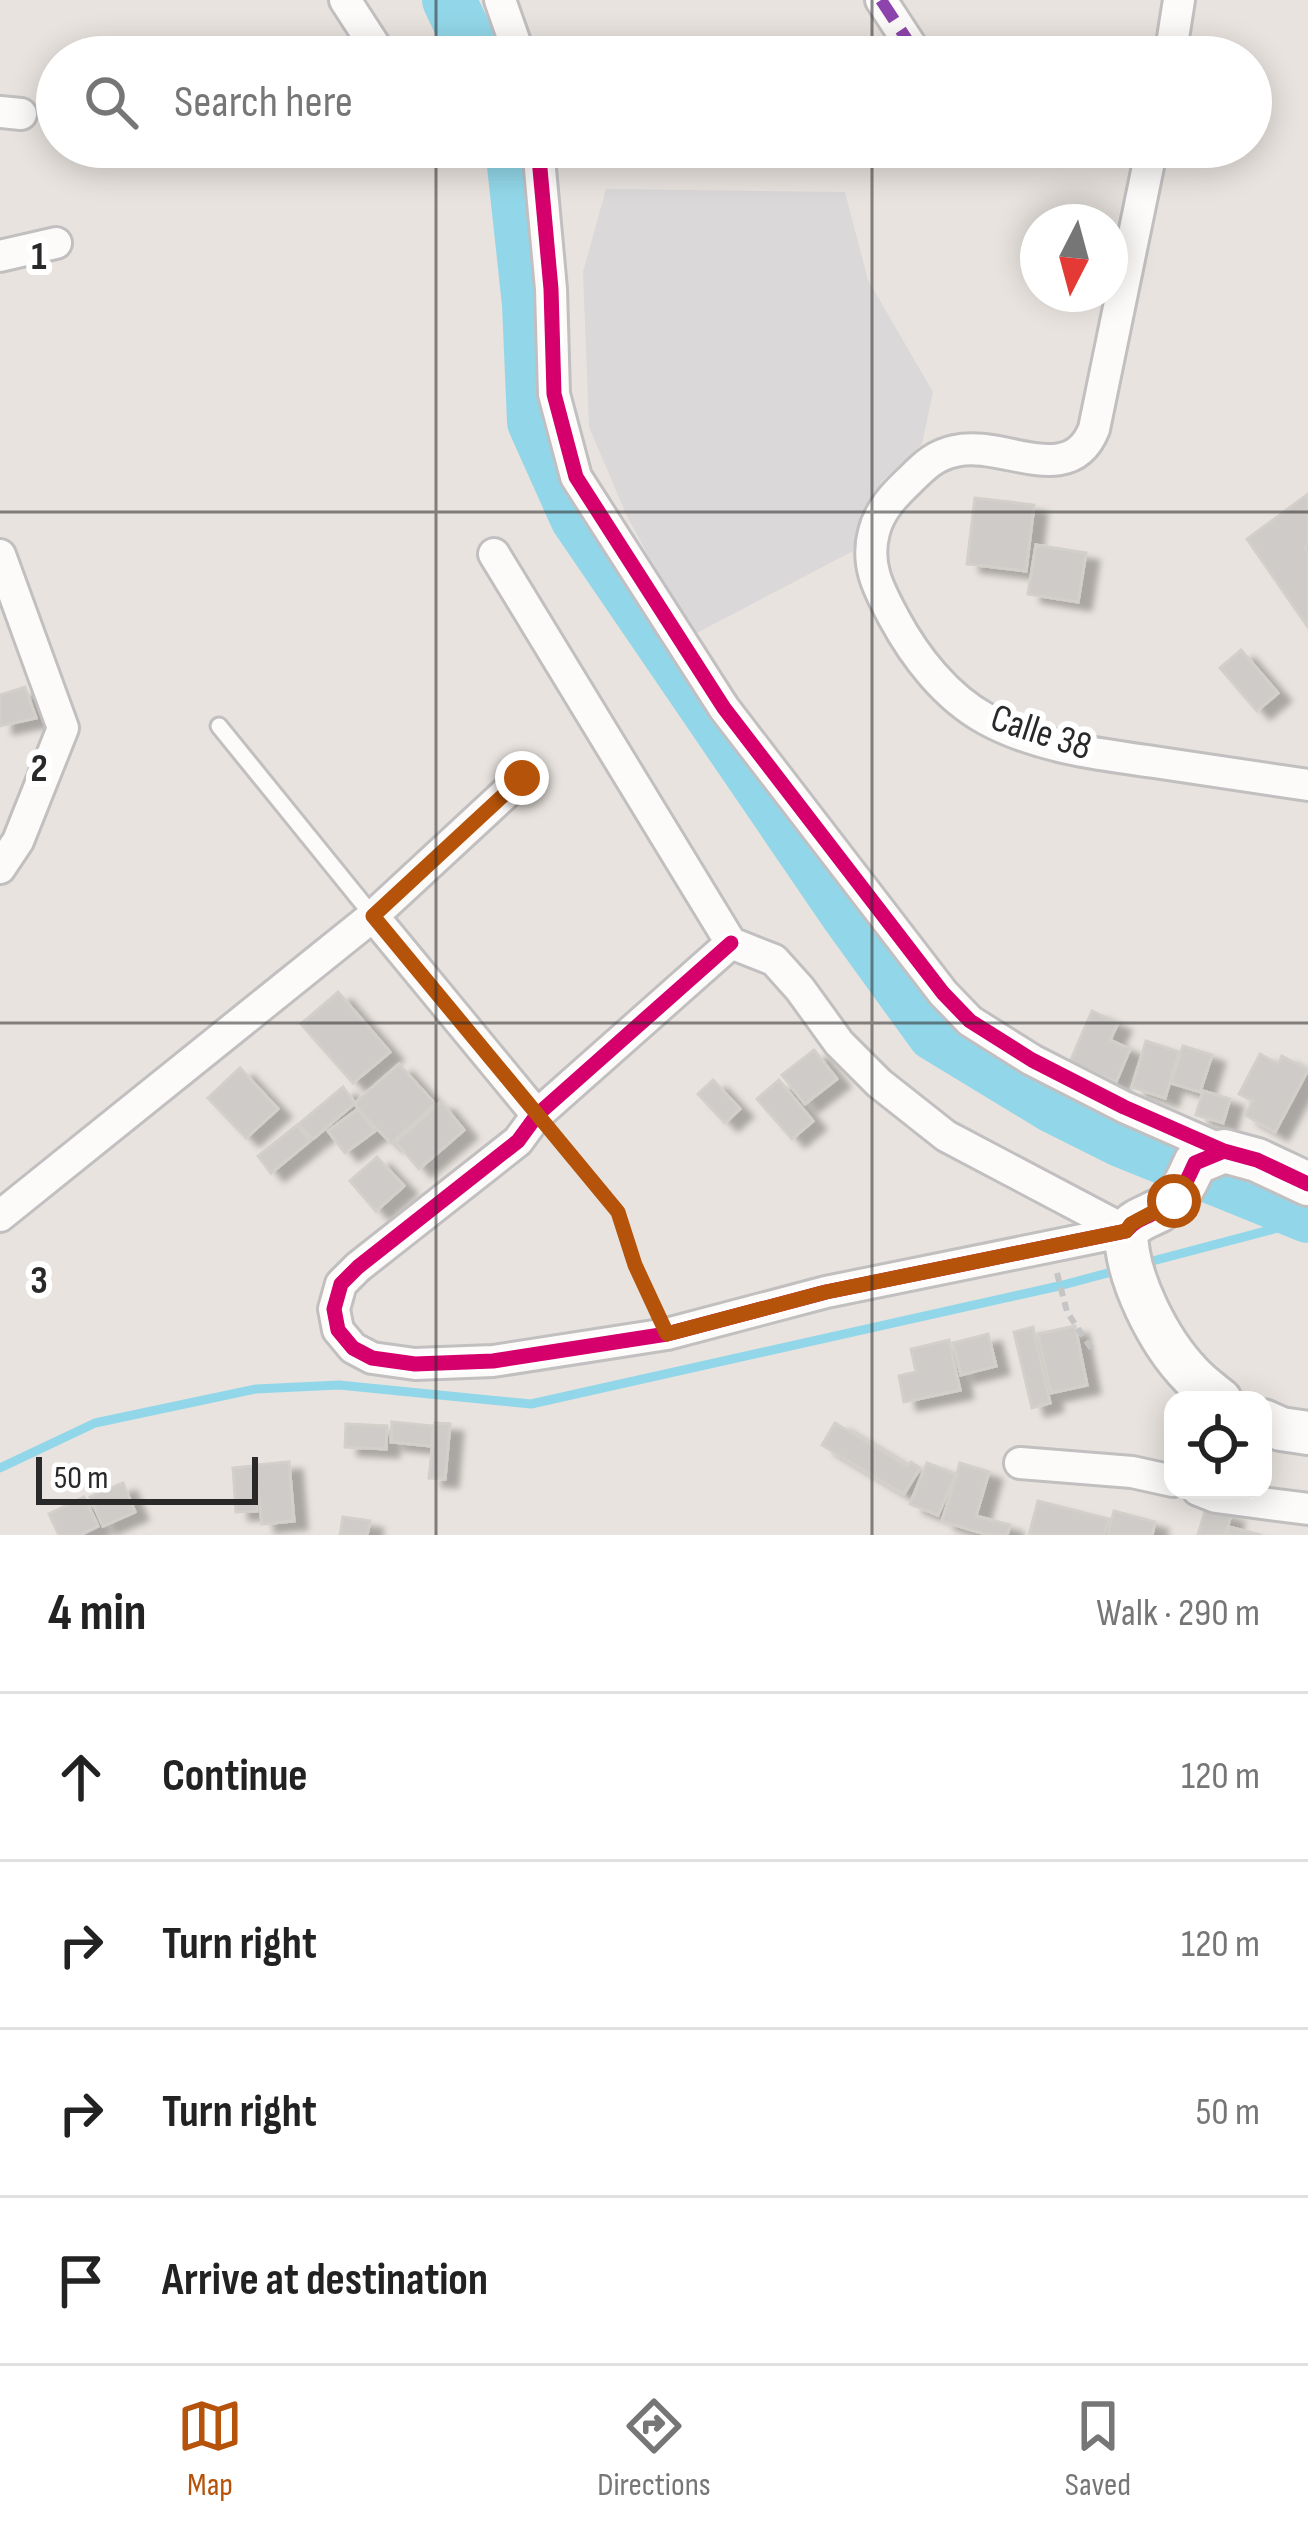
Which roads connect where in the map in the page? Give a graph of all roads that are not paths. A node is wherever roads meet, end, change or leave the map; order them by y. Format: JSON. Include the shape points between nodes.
{"nodes":[{"id":1,"x":345,"y":0,"type":"edge"},
{"id":2,"x":500,"y":0,"type":"edge"},
{"id":3,"x":881,"y":0,"type":"edge"},
{"id":4,"x":1179,"y":0,"type":"edge"},
{"id":5,"x":368,"y":36,"type":"edge"},
{"id":6,"x":513,"y":36,"type":"edge"},
{"id":7,"x":905,"y":36,"type":"edge"},
{"id":8,"x":1173,"y":36,"type":"edge"},
{"id":9,"x":540,"y":168,"type":"edge"},
{"id":10,"x":1148,"y":168,"type":"edge"},
{"id":11,"x":56,"y":243,"type":"dead end"},
{"id":12,"x":0,"y":256,"type":"edge"},
{"id":13,"x":494,"y":554,"type":"dead end"},
{"id":14,"x":0,"y":555,"type":"edge"},
{"id":15,"x":219,"y":726,"type":"dead end"},
{"id":16,"x":522,"y":778,"type":"dead end"},
{"id":17,"x":1308,"y":785,"type":"edge"},
{"id":18,"x":0,"y":868,"type":"edge"},
{"id":19,"x":373,"y":916,"type":"junction"},
{"id":20,"x":731,"y":943,"type":"junction"},
{"id":21,"x":537,"y":1115,"type":"junction"},
{"id":22,"x":1201,"y":1168,"type":"junction"},
{"id":23,"x":1308,"y":1184,"type":"edge"},
{"id":24,"x":0,"y":1216,"type":"edge"},
{"id":25,"x":1130,"y":1256,"type":"junction"},
{"id":26,"x":1209,"y":1391,"type":"edge"},
{"id":27,"x":1272,"y":1425,"type":"edge"},
{"id":28,"x":1308,"y":1433,"type":"edge"},
{"id":29,"x":1020,"y":1463,"type":"dead end"},
{"id":30,"x":1164,"y":1479,"type":"edge"},
{"id":31,"x":1231,"y":1499,"type":"edge"},
{"id":32,"x":1308,"y":1509,"type":"edge"}],
"edges":[{"from":1,"to":5,"type":"street"},
{"from":2,"to":6,"type":"street"},
{"from":3,"to":7,"type":"street"},
{"from":4,"to":8,"type":"street"},
{"from":9,"to":22,"type":"street","via":[[554,394],[576,477],[724,708],[970,1021],[1124,1107]]},
{"from":10,"to":17,"type":"street","name":"Calle 38","via":[[1088,445],[1052,461],[993,450],[934,457],[888,502],[874,530],[874,581],[928,669],[969,707],[1012,731],[1099,754]]},
{"from":11,"to":12,"type":"street"},
{"from":13,"to":20,"type":"street"},
{"from":14,"to":18,"type":"street","via":[[63,728]]},
{"from":15,"to":19,"type":"lane"},
{"from":16,"to":19,"type":"street"},
{"from":19,"to":21,"type":"street"},
{"from":19,"to":24,"type":"street"},
{"from":20,"to":21,"type":"street"},
{"from":20,"to":25,"type":"street","via":[[774,960],[879,1083],[946,1136]]},
{"from":21,"to":25,"type":"street","via":[[518,1141],[341,1284],[334,1309],[353,1348],[415,1364],[493,1360],[667,1334],[826,1292]]},
{"from":22,"to":23,"type":"street","via":[[1257,1160]]},
{"from":22,"to":25,"type":"street","via":[[1174,1201],[1131,1224]]},
{"from":25,"to":26,"type":"street","via":[[1161,1334]]},
{"from":27,"to":28,"type":"street"},
{"from":29,"to":30,"type":"street"},
{"from":31,"to":32,"type":"street"}]}
